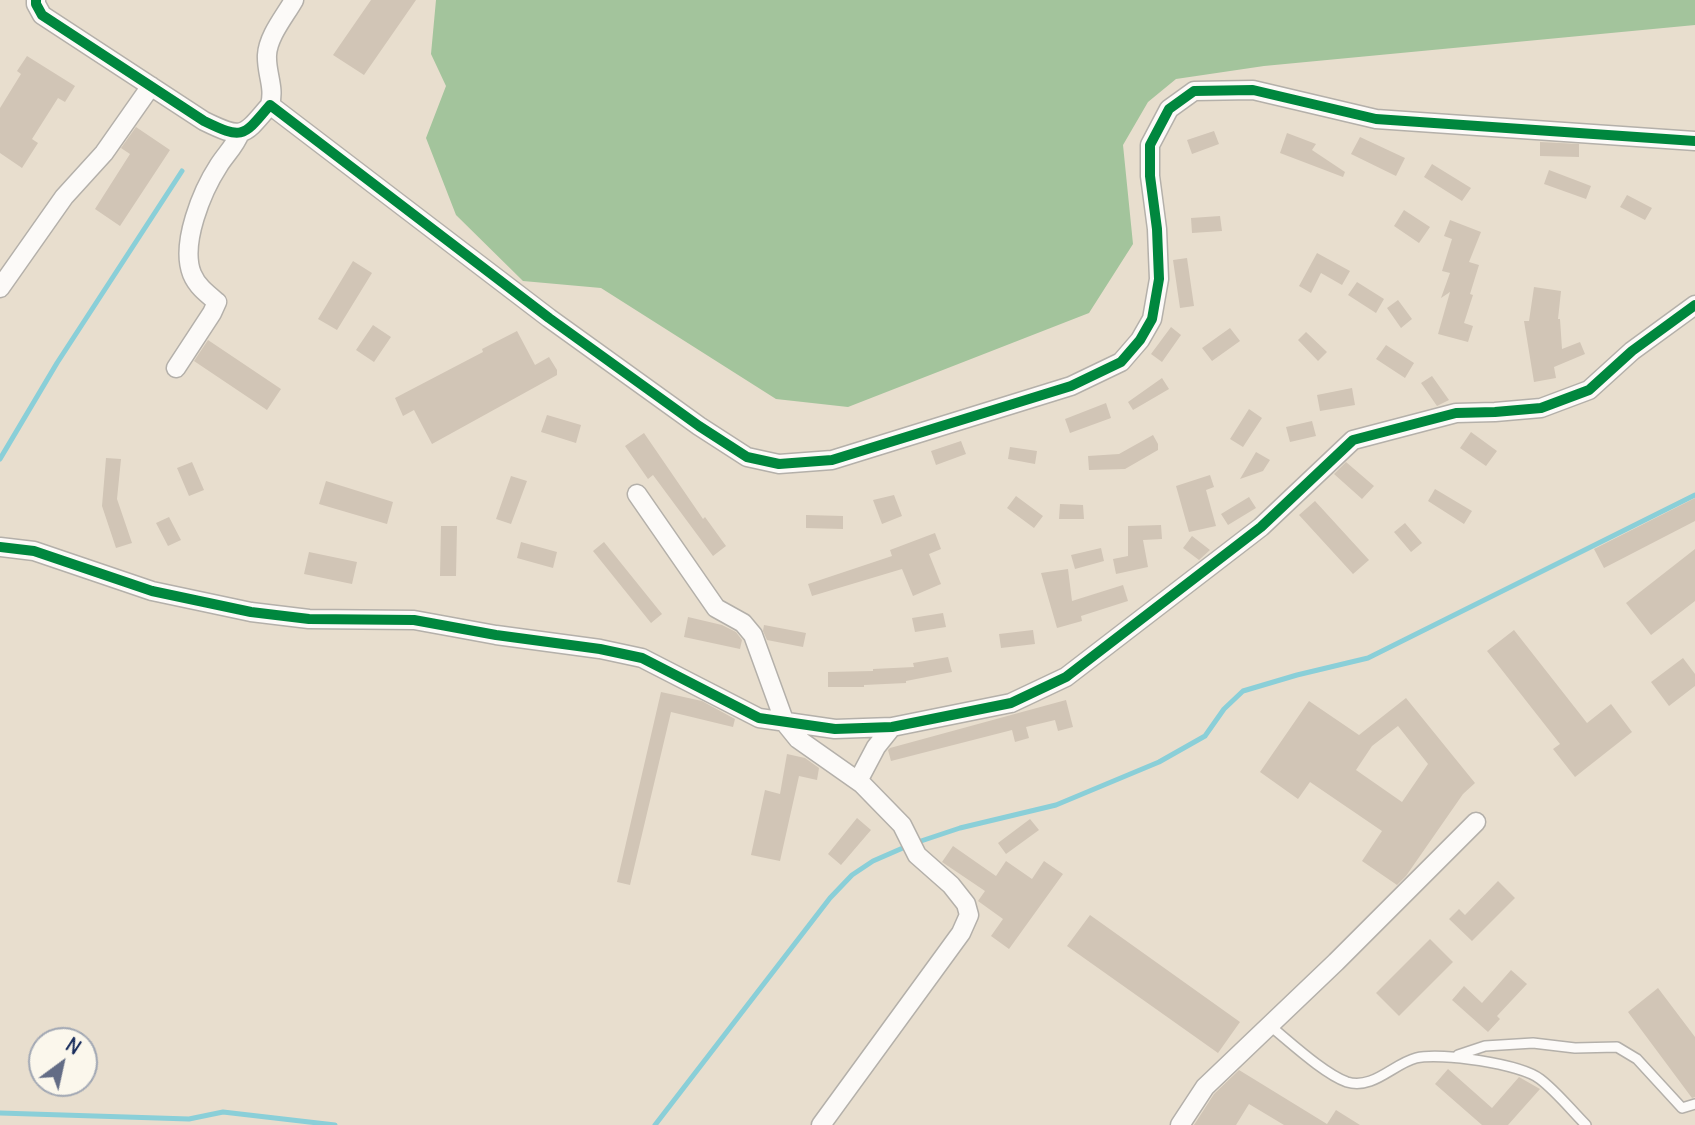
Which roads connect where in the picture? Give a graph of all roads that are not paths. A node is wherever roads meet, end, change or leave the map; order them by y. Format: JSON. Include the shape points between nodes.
{"nodes":[{"id":1,"x":36,"y":0,"type":"edge"},
{"id":2,"x":295,"y":0,"type":"edge"},
{"id":3,"x":151,"y":86,"type":"junction"},
{"id":4,"x":270,"y":104,"type":"junction"},
{"id":5,"x":240,"y":133,"type":"junction"},
{"id":6,"x":1695,"y":141,"type":"edge"},
{"id":7,"x":0,"y":288,"type":"edge"},
{"id":8,"x":1695,"y":305,"type":"edge"},
{"id":9,"x":176,"y":368,"type":"dead end"},
{"id":10,"x":637,"y":494,"type":"dead end"},
{"id":11,"x":0,"y":547,"type":"edge"},
{"id":12,"x":785,"y":723,"type":"junction"},
{"id":13,"x":892,"y":727,"type":"junction"},
{"id":14,"x":858,"y":781,"type":"junction"},
{"id":15,"x":1476,"y":822,"type":"dead end"},
{"id":16,"x":1269,"y":1025,"type":"junction"},
{"id":17,"x":1453,"y":1056,"type":"junction"},
{"id":18,"x":1695,"y":1104,"type":"edge"},
{"id":19,"x":821,"y":1125,"type":"edge"},
{"id":20,"x":1180,"y":1125,"type":"edge"},
{"id":21,"x":1586,"y":1125,"type":"edge"}],
"edges":[{"from":1,"to":3,"type":"street","via":[[42,15]]},
{"from":2,"to":4,"type":"street","via":[[267,52],[274,92]]},
{"from":3,"to":5,"type":"street","via":[[204,121]]},
{"from":3,"to":7,"type":"street"},
{"from":4,"to":5,"type":"street","via":[[250,130]]},
{"from":4,"to":6,"type":"street","via":[[688,419],[747,457],[779,464],[832,460],[1071,386],[1121,362],[1152,318],[1159,279],[1150,145],[1169,109],[1194,91],[1253,90],[1376,119]]},
{"from":5,"to":9,"type":"street","via":[[205,192],[187,256],[198,286],[217,302]]},
{"from":8,"to":13,"type":"street","via":[[1632,351],[1589,390],[1541,408],[1456,412],[1353,440],[1261,527],[1066,677],[1011,703]]},
{"from":10,"to":12,"type":"street","via":[[716,607],[743,623],[753,635]]},
{"from":11,"to":12,"type":"street","via":[[34,551],[152,591],[251,612],[309,619],[414,620],[642,658],[759,718]]},
{"from":12,"to":13,"type":"street","via":[[835,729]]},
{"from":12,"to":14,"type":"street","via":[[798,739]]},
{"from":13,"to":14,"type":"street"},
{"from":14,"to":19,"type":"street","via":[[902,825],[917,855],[951,885],[970,915]]},
{"from":15,"to":16,"type":"street"},
{"from":16,"to":17,"type":"lane","via":[[1347,1082],[1362,1084],[1415,1058]]},
{"from":16,"to":20,"type":"street","via":[[1205,1087]]},
{"from":17,"to":18,"type":"lane","via":[[1485,1046],[1533,1042],[1617,1047],[1637,1059],[1682,1108]]},
{"from":17,"to":21,"type":"lane","via":[[1539,1077]]}]}
